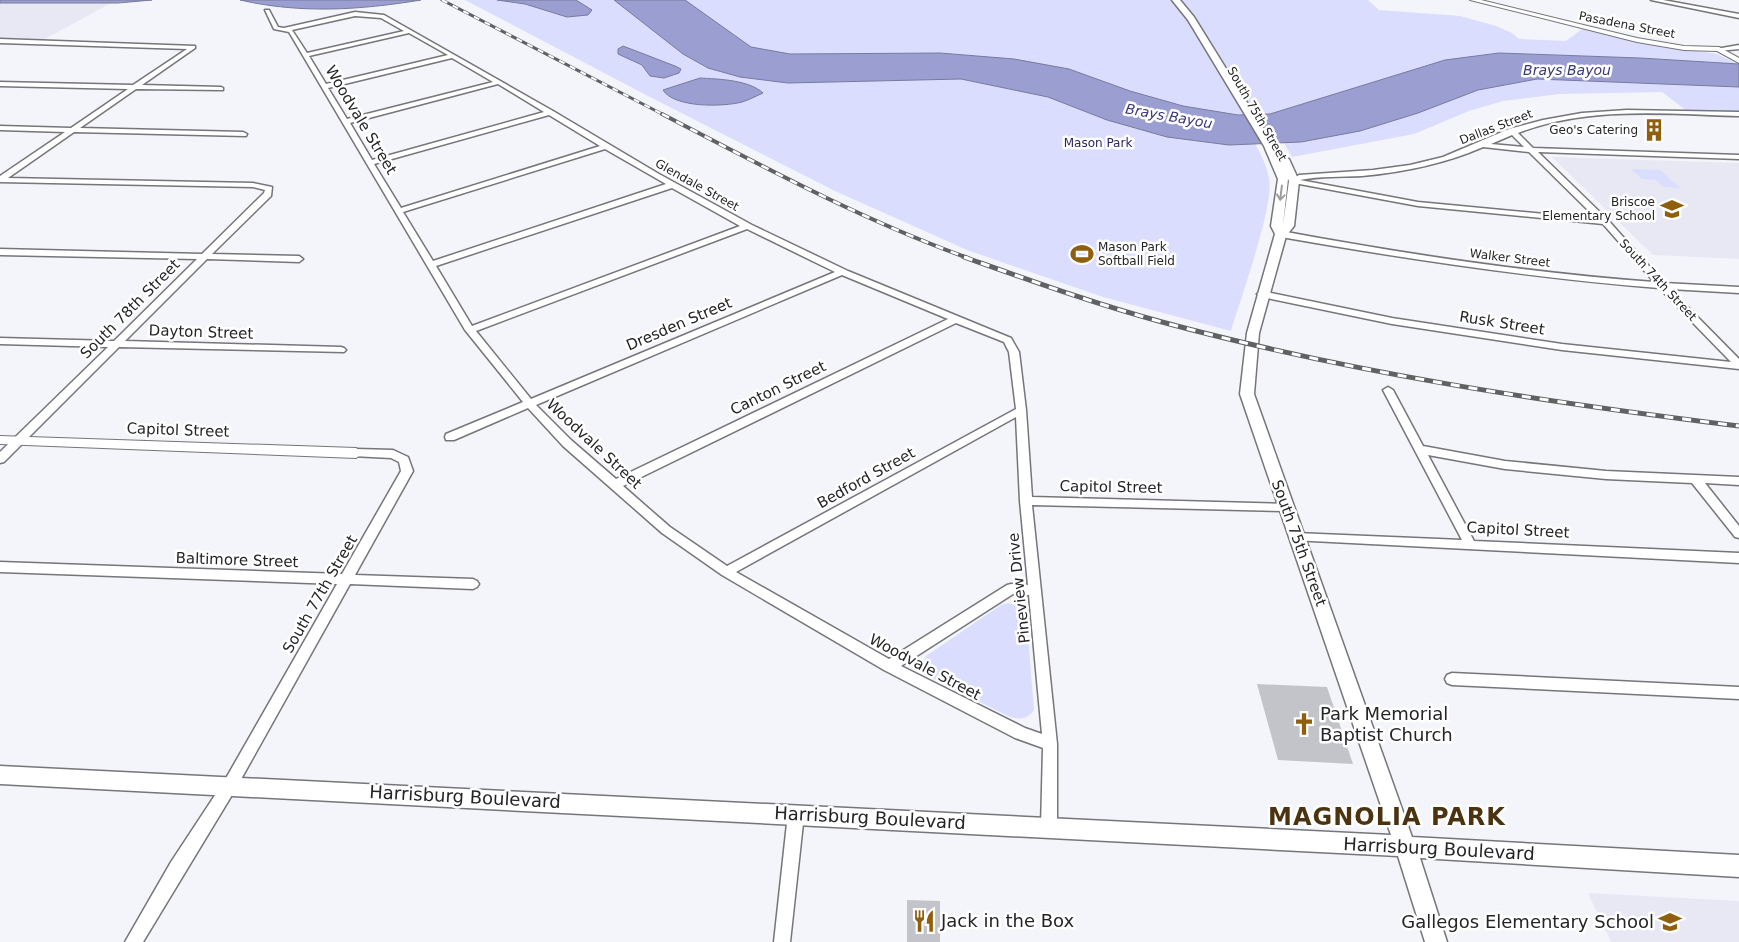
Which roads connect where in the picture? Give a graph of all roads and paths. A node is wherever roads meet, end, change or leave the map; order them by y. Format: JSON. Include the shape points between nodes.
{"nodes":[{"id":1,"x":1176,"y":0,"type":"edge"},
{"id":2,"x":1187,"y":0,"type":"edge"},
{"id":3,"x":1473,"y":0,"type":"edge"},
{"id":4,"x":1654,"y":0,"type":"edge"},
{"id":5,"x":267,"y":11,"type":"dead end"},
{"id":6,"x":1739,"y":16,"type":"edge"},
{"id":7,"x":282,"y":30,"type":"junction"},
{"id":8,"x":411,"y":31,"type":"junction"},
{"id":9,"x":0,"y":41,"type":"edge"},
{"id":10,"x":1739,"y":47,"type":"edge"},
{"id":11,"x":1719,"y":49,"type":"junction"},
{"id":12,"x":305,"y":54,"type":"junction"},
{"id":13,"x":451,"y":56,"type":"junction"},
{"id":14,"x":1736,"y":60,"type":"edge"},
{"id":15,"x":499,"y":82,"type":"junction"},
{"id":16,"x":0,"y":84,"type":"edge"},
{"id":17,"x":324,"y":87,"type":"junction"},
{"id":18,"x":135,"y":88,"type":"junction"},
{"id":19,"x":221,"y":89,"type":"dead end"},
{"id":20,"x":1249,"y":105,"type":"junction"},
{"id":21,"x":551,"y":112,"type":"junction"},
{"id":22,"x":1739,"y":114,"type":"edge"},
{"id":23,"x":346,"y":122,"type":"junction"},
{"id":24,"x":0,"y":128,"type":"edge"},
{"id":25,"x":73,"y":130,"type":"junction"},
{"id":26,"x":1512,"y":131,"type":"junction"},
{"id":27,"x":243,"y":134,"type":"dead end"},
{"id":28,"x":1480,"y":145,"type":"junction"},
{"id":29,"x":607,"y":146,"type":"junction"},
{"id":30,"x":1534,"y":150,"type":"junction"},
{"id":31,"x":1277,"y":153,"type":"junction"},
{"id":32,"x":1739,"y":157,"type":"edge"},
{"id":33,"x":369,"y":163,"type":"junction"},
{"id":34,"x":0,"y":180,"type":"edge"},
{"id":35,"x":1294,"y":181,"type":"junction"},
{"id":36,"x":672,"y":185,"type":"junction"},
{"id":37,"x":398,"y":211,"type":"junction"},
{"id":38,"x":1605,"y":222,"type":"junction"},
{"id":39,"x":747,"y":226,"type":"junction"},
{"id":40,"x":1281,"y":234,"type":"junction"},
{"id":41,"x":0,"y":252,"type":"edge"},
{"id":42,"x":204,"y":257,"type":"junction"},
{"id":43,"x":299,"y":259,"type":"dead end"},
{"id":44,"x":430,"y":265,"type":"junction"},
{"id":45,"x":841,"y":272,"type":"junction"},
{"id":46,"x":1663,"y":287,"type":"junction"},
{"id":47,"x":1739,"y":290,"type":"edge"},
{"id":48,"x":1262,"y":294,"type":"junction"},
{"id":49,"x":956,"y":319,"type":"junction"},
{"id":50,"x":470,"y":330,"type":"junction"},
{"id":51,"x":0,"y":341,"type":"edge"},
{"id":52,"x":117,"y":344,"type":"junction"},
{"id":53,"x":1012,"y":347,"type":"joint"},
{"id":54,"x":341,"y":350,"type":"dead end"},
{"id":55,"x":1739,"y":366,"type":"edge"},
{"id":56,"x":1388,"y":390,"type":"dead end"},
{"id":57,"x":529,"y":402,"type":"junction"},
{"id":58,"x":1021,"y":410,"type":"junction"},
{"id":59,"x":450,"y":438,"type":"dead end"},
{"id":60,"x":0,"y":440,"type":"edge"},
{"id":61,"x":18,"y":441,"type":"junction"},
{"id":62,"x":1418,"y":449,"type":"junction"},
{"id":63,"x":356,"y":453,"type":"joint"},
{"id":64,"x":0,"y":458,"type":"edge"},
{"id":65,"x":1695,"y":479,"type":"junction"},
{"id":66,"x":1739,"y":481,"type":"edge"},
{"id":67,"x":614,"y":485,"type":"junction"},
{"id":68,"x":1026,"y":501,"type":"junction"},
{"id":69,"x":1285,"y":507,"type":"junction"},
{"id":70,"x":1739,"y":534,"type":"edge"},
{"id":71,"x":1296,"y":537,"type":"junction"},
{"id":72,"x":1470,"y":544,"type":"junction"},
{"id":73,"x":1739,"y":558,"type":"edge"},
{"id":74,"x":0,"y":567,"type":"edge"},
{"id":75,"x":726,"y":572,"type":"junction"},
{"id":76,"x":347,"y":580,"type":"junction"},
{"id":77,"x":473,"y":584,"type":"dead end"},
{"id":78,"x":1036,"y":591,"type":"junction"},
{"id":79,"x":889,"y":666,"type":"junction"},
{"id":80,"x":1452,"y":679,"type":"dead end"},
{"id":81,"x":1739,"y":693,"type":"edge"},
{"id":82,"x":1050,"y":744,"type":"junction"},
{"id":83,"x":0,"y":774,"type":"edge"},
{"id":84,"x":230,"y":785,"type":"junction"},
{"id":85,"x":796,"y":814,"type":"junction"},
{"id":86,"x":1049,"y":827,"type":"junction"},
{"id":87,"x":1406,"y":848,"type":"junction"},
{"id":88,"x":1739,"y":866,"type":"edge"},
{"id":89,"x":133,"y":942,"type":"edge"},
{"id":90,"x":782,"y":942,"type":"edge"},
{"id":91,"x":1436,"y":942,"type":"edge"}],
"edges":[{"from":1,"to":20,"type":"main road","name":"South 75th Street"},
{"from":2,"to":20,"type":"main road","name":"South 75th Street","via":[[1207,28]]},
{"from":3,"to":11,"type":"street","name":"Pasadena Street","via":[[1637,40],[1684,48]]},
{"from":4,"to":6,"type":"street"},
{"from":5,"to":7,"type":"street","name":"Woodvale Street","via":[[276,28]]},
{"from":7,"to":8,"type":"street","name":"Glendale Street","via":[[369,13],[383,16]]},
{"from":7,"to":12,"type":"street","name":"Woodvale Street","via":[[291,31]]},
{"from":8,"to":12,"type":"street"},
{"from":8,"to":13,"type":"street","name":"Glendale Street"},
{"from":9,"to":18,"type":"street","via":[[184,45],[192,48]]},
{"from":10,"to":11,"type":"street"},
{"from":11,"to":14,"type":"street"},
{"from":12,"to":17,"type":"street","name":"Woodvale Street"},
{"from":13,"to":15,"type":"street","name":"Glendale Street"},
{"from":13,"to":17,"type":"street"},
{"from":15,"to":21,"type":"street","name":"Glendale Street"},
{"from":15,"to":23,"type":"street"},
{"from":16,"to":18,"type":"street"},
{"from":17,"to":23,"type":"street","name":"Woodvale Street"},
{"from":18,"to":19,"type":"street"},
{"from":18,"to":25,"type":"street"},
{"from":20,"to":31,"type":"main road","name":"South 75th Street"},
{"from":21,"to":29,"type":"street","name":"Glendale Street"},
{"from":21,"to":33,"type":"street"},
{"from":22,"to":26,"type":"street","name":"Dallas Street","via":[[1635,111],[1562,118]]},
{"from":23,"to":33,"type":"street","name":"Woodvale Street"},
{"from":24,"to":25,"type":"street"},
{"from":25,"to":27,"type":"street"},
{"from":25,"to":34,"type":"street"},
{"from":26,"to":28,"type":"street","name":"Dallas Street"},
{"from":26,"to":30,"type":"street","name":"South 74th Street"},
{"from":28,"to":30,"type":"street"},
{"from":28,"to":35,"type":"street","name":"Dallas Street","via":[[1446,159],[1414,167],[1299,177]]},
{"from":29,"to":36,"type":"street","name":"Glendale Street"},
{"from":29,"to":37,"type":"street"},
{"from":30,"to":32,"type":"street"},
{"from":30,"to":38,"type":"street","name":"South 74th Street"},
{"from":31,"to":35,"type":"main road","name":"South 75th Street"},
{"from":31,"to":40,"type":"main road","name":"South 75th Street","one_way":true,"via":[[1283,179],[1277,226]]},
{"from":33,"to":37,"type":"street","name":"Woodvale Street"},
{"from":34,"to":42,"type":"street","name":"South 78th Street","via":[[256,186],[269,189],[268,194]]},
{"from":35,"to":38,"type":"street","via":[[1418,204]]},
{"from":35,"to":40,"type":"main road","name":"South 75th Street","via":[[1288,226]]},
{"from":36,"to":39,"type":"street","name":"Glendale Street"},
{"from":36,"to":44,"type":"street"},
{"from":37,"to":44,"type":"street","name":"Woodvale Street"},
{"from":38,"to":46,"type":"street","name":"South 74th Street"},
{"from":39,"to":45,"type":"street","name":"Glendale Street"},
{"from":39,"to":50,"type":"street"},
{"from":40,"to":46,"type":"street","name":"Walker Street","via":[[1515,272]]},
{"from":40,"to":48,"type":"main road","name":"South 75th Street"},
{"from":41,"to":42,"type":"street"},
{"from":42,"to":43,"type":"street"},
{"from":42,"to":52,"type":"street","name":"South 78th Street"},
{"from":44,"to":50,"type":"street","name":"Woodvale Street"},
{"from":45,"to":49,"type":"street","name":"Glendale Street"},
{"from":45,"to":57,"type":"street","name":"Dresden Street"},
{"from":46,"to":47,"type":"street","name":"Walker Street"},
{"from":46,"to":55,"type":"street","name":"South 74th Street"},
{"from":48,"to":55,"type":"street","name":"Rusk Street","via":[[1392,321],[1562,347]]},
{"from":48,"to":69,"type":"main road","name":"South 75th Street","via":[[1246,364],[1247,394]]},
{"from":49,"to":53,"type":"street","name":"Glendale Street","via":[[1008,340]]},
{"from":49,"to":67,"type":"street","name":"Canton Street"},
{"from":50,"to":57,"type":"street","name":"Woodvale Street"},
{"from":51,"to":52,"type":"street","name":"Dayton Street"},
{"from":52,"to":54,"type":"street","name":"Dayton Street"},
{"from":52,"to":61,"type":"street","name":"South 78th Street"},
{"from":53,"to":58,"type":"street","name":"Pineview Drive"},
{"from":56,"to":62,"type":"street"},
{"from":57,"to":59,"type":"street","name":"Dresden Street"},
{"from":57,"to":67,"type":"street","name":"Woodvale Street","via":[[567,443]]},
{"from":58,"to":68,"type":"street","name":"Pineview Drive"},
{"from":58,"to":75,"type":"street","name":"Bedford Street"},
{"from":60,"to":61,"type":"street","name":"Capitol Street"},
{"from":61,"to":63,"type":"street","name":"Capitol Street"},
{"from":61,"to":64,"type":"street","name":"South 78th Street"},
{"from":62,"to":65,"type":"street","via":[[1515,466]]},
{"from":62,"to":72,"type":"street"},
{"from":63,"to":76,"type":"street","name":"South 77th Street","via":[[393,454],[404,460],[407,471]]},
{"from":65,"to":66,"type":"street"},
{"from":65,"to":70,"type":"street"},
{"from":67,"to":75,"type":"street","name":"Woodvale Street","via":[[666,530]]},
{"from":68,"to":69,"type":"street","name":"Capitol Street"},
{"from":68,"to":78,"type":"street","name":"Pineview Drive"},
{"from":69,"to":71,"type":"main road","name":"South 75th Street"},
{"from":71,"to":72,"type":"street","name":"Capitol Street"},
{"from":71,"to":87,"type":"main road","name":"South 75th Street"},
{"from":72,"to":73,"type":"street","name":"Capitol Street"},
{"from":74,"to":76,"type":"street","name":"Baltimore Street"},
{"from":75,"to":79,"type":"street","name":"Woodvale Street"},
{"from":76,"to":77,"type":"street","name":"Baltimore Street"},
{"from":76,"to":84,"type":"street","name":"South 77th Street"},
{"from":78,"to":79,"type":"street","via":[[1011,589]]},
{"from":78,"to":82,"type":"street","name":"Pineview Drive"},
{"from":79,"to":82,"type":"street","name":"Woodvale Street","via":[[1020,733]]},
{"from":80,"to":81,"type":"street"},
{"from":82,"to":86,"type":"street","name":"Pineview Drive"},
{"from":83,"to":84,"type":"main road","name":"Harrisburg Boulevard"},
{"from":84,"to":85,"type":"main road","name":"Harrisburg Boulevard"},
{"from":84,"to":89,"type":"street","name":"South 77th Street"},
{"from":85,"to":86,"type":"main road","name":"Harrisburg Boulevard"},
{"from":85,"to":90,"type":"street"},
{"from":86,"to":87,"type":"main road","name":"Harrisburg Boulevard"},
{"from":87,"to":88,"type":"main road","name":"Harrisburg Boulevard"},
{"from":87,"to":91,"type":"main road","name":"South 75th Street"}]}
